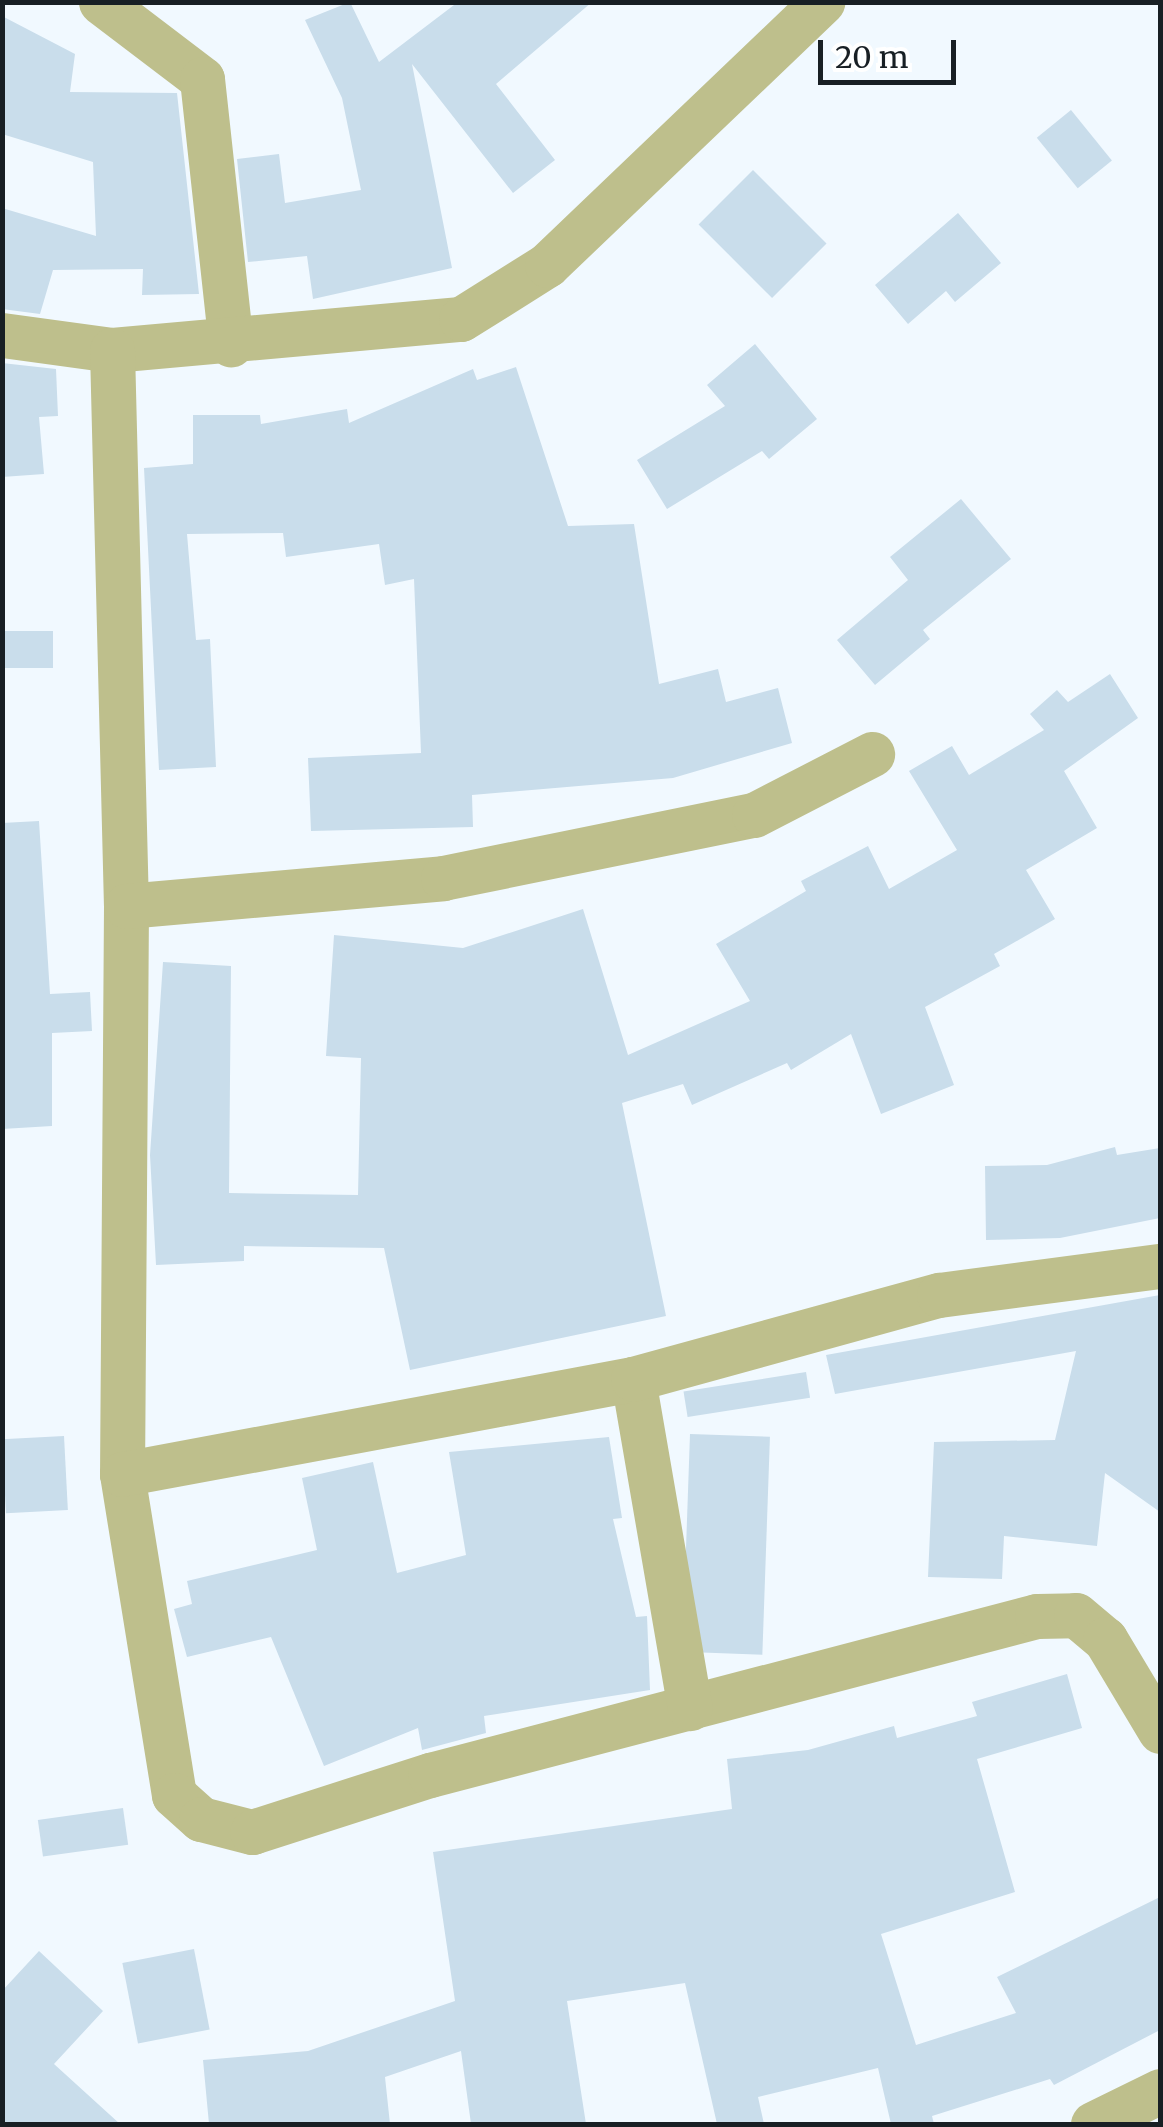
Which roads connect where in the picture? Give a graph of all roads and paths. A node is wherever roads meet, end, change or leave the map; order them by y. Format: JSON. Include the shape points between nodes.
{"nodes":[{"id":1,"x":100,"y":2,"type":"edge"},
{"id":2,"x":822,"y":2,"type":"edge"},
{"id":3,"x":2,"y":335,"type":"edge"},
{"id":4,"x":231,"y":344,"type":"junction"},
{"id":5,"x":112,"y":350,"type":"junction"},
{"id":6,"x":872,"y":754,"type":"dead end"},
{"id":7,"x":126,"y":906,"type":"junction"},
{"id":8,"x":1160,"y":1266,"type":"edge"},
{"id":9,"x":633,"y":1379,"type":"junction"},
{"id":10,"x":122,"y":1474,"type":"junction"},
{"id":11,"x":690,"y":1708,"type":"junction"},
{"id":12,"x":1160,"y":1731,"type":"edge"},
{"id":13,"x":1160,"y":2091,"type":"edge"},
{"id":14,"x":1094,"y":2124,"type":"edge"}],
"edges":[{"from":1,"to":4,"type":"street","via":[[202,79]]},
{"from":2,"to":4,"type":"street","via":[[547,264],[461,319]]},
{"from":3,"to":5,"type":"street"},
{"from":4,"to":5,"type":"street"},
{"from":5,"to":7,"type":"street"},
{"from":6,"to":7,"type":"street","via":[[754,815],[442,878]]},
{"from":7,"to":10,"type":"street"},
{"from":8,"to":9,"type":"street","via":[[939,1295]]},
{"from":9,"to":10,"type":"street"},
{"from":9,"to":11,"type":"street"},
{"from":10,"to":11,"type":"street","via":[[174,1795],[202,1818],[252,1832]]},
{"from":11,"to":12,"type":"street","via":[[1037,1616],[1076,1614],[1105,1638]]},
{"from":13,"to":14,"type":"street"}]}
